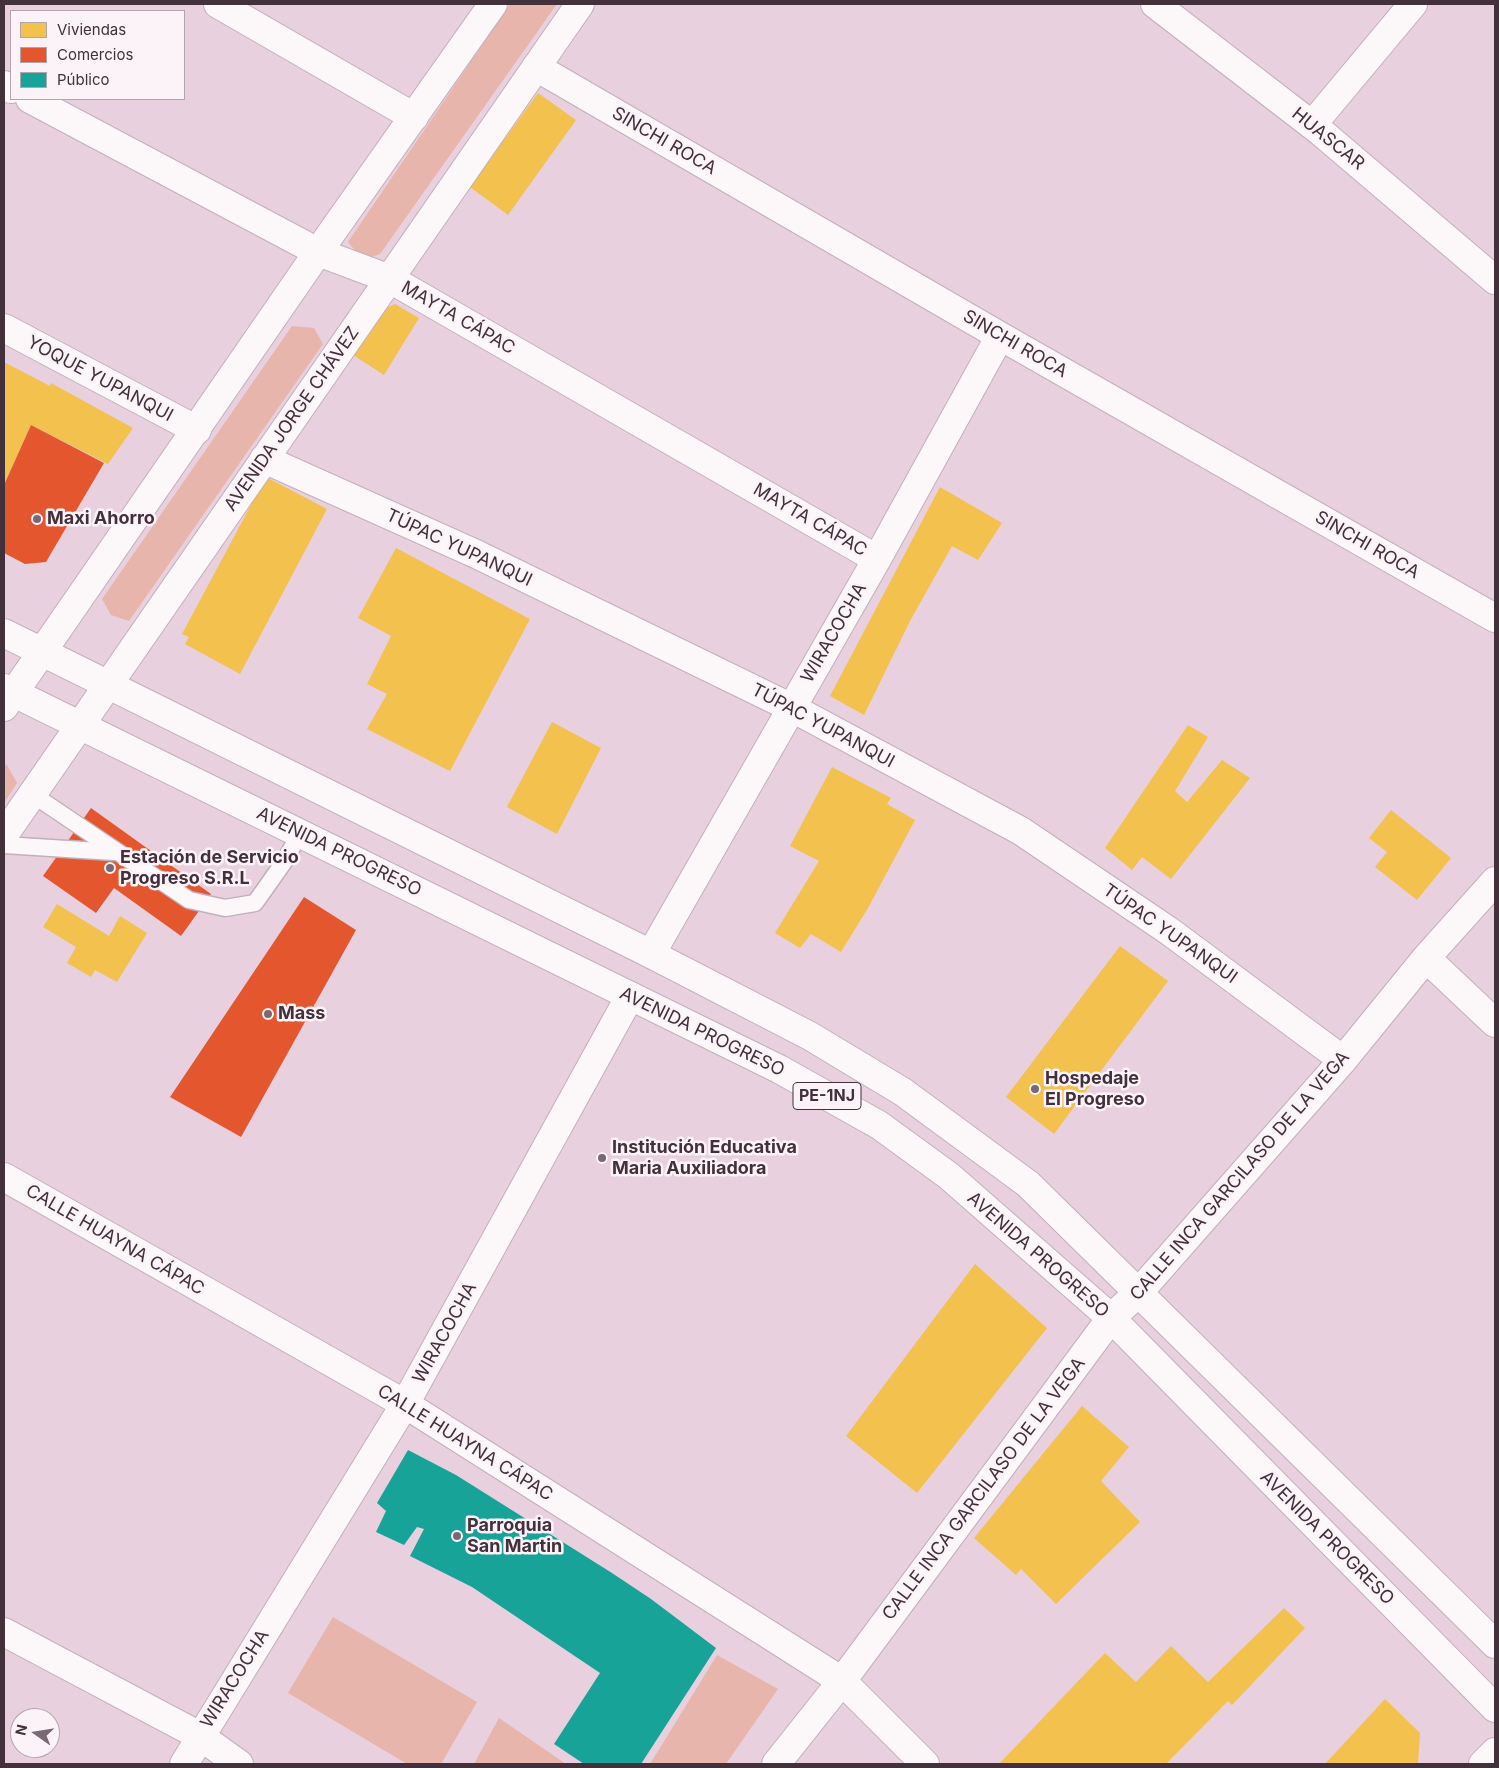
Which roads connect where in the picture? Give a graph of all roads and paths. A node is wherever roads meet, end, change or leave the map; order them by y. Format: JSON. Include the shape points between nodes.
{"nodes":[{"id":1,"x":218,"y":4,"type":"edge"},
{"id":2,"x":493,"y":4,"type":"edge"},
{"id":3,"x":580,"y":4,"type":"edge"},
{"id":4,"x":1155,"y":4,"type":"edge"},
{"id":5,"x":1413,"y":4,"type":"edge"},
{"id":6,"x":536,"y":67,"type":"junction"},
{"id":7,"x":32,"y":100,"type":"edge"},
{"id":8,"x":414,"y":117,"type":"junction"},
{"id":9,"x":1312,"y":125,"type":"junction"},
{"id":10,"x":318,"y":252,"type":"junction"},
{"id":11,"x":390,"y":278,"type":"junction"},
{"id":12,"x":1495,"y":280,"type":"edge"},
{"id":13,"x":4,"y":328,"type":"edge"},
{"id":14,"x":1000,"y":336,"type":"junction"},
{"id":15,"x":197,"y":430,"type":"junction"},
{"id":16,"x":264,"y":459,"type":"junction"},
{"id":17,"x":877,"y":559,"type":"junction"},
{"id":18,"x":1495,"y":618,"type":"edge"},
{"id":19,"x":4,"y":633,"type":"edge"},
{"id":20,"x":42,"y":652,"type":"junction"},
{"id":21,"x":108,"y":686,"type":"junction"},
{"id":22,"x":7,"y":695,"type":"edge"},
{"id":23,"x":792,"y":708,"type":"junction"},
{"id":24,"x":80,"y":724,"type":"junction"},
{"id":25,"x":32,"y":794,"type":"junction"},
{"id":26,"x":300,"y":833,"type":"junction"},
{"id":27,"x":4,"y":835,"type":"edge"},
{"id":28,"x":4,"y":845,"type":"edge"},
{"id":29,"x":114,"y":852,"type":"junction"},
{"id":30,"x":1495,"y":881,"type":"edge"},
{"id":31,"x":651,"y":954,"type":"junction"},
{"id":32,"x":1426,"y":958,"type":"junction"},
{"id":33,"x":630,"y":996,"type":"junction"},
{"id":34,"x":1495,"y":1023,"type":"edge"},
{"id":35,"x":1343,"y":1060,"type":"junction"},
{"id":36,"x":4,"y":1177,"type":"edge"},
{"id":37,"x":1139,"y":1292,"type":"junction"},
{"id":38,"x":1111,"y":1318,"type":"junction"},
{"id":39,"x":405,"y":1404,"type":"junction"},
{"id":40,"x":4,"y":1632,"type":"edge"},
{"id":41,"x":1495,"y":1644,"type":"edge"},
{"id":42,"x":842,"y":1681,"type":"junction"},
{"id":43,"x":1495,"y":1708,"type":"edge"},
{"id":44,"x":200,"y":1736,"type":"junction"},
{"id":45,"x":1495,"y":1752,"type":"edge"},
{"id":46,"x":184,"y":1764,"type":"edge"},
{"id":47,"x":239,"y":1764,"type":"edge"},
{"id":48,"x":776,"y":1764,"type":"edge"},
{"id":49,"x":925,"y":1764,"type":"edge"},
{"id":50,"x":1483,"y":1764,"type":"edge"}],
"edges":[{"from":1,"to":8,"type":"street"},
{"from":2,"to":8,"type":"street"},
{"from":3,"to":6,"type":"street","name":"AVENIDA JORGE CHÁVEZ"},
{"from":4,"to":9,"type":"street","name":"HUASCAR"},
{"from":5,"to":9,"type":"street"},
{"from":6,"to":11,"type":"street","name":"AVENIDA JORGE CHÁVEZ"},
{"from":6,"to":14,"type":"street","name":"SINCHI ROCA"},
{"from":7,"to":10,"type":"street","name":"MAYTA CÁPAC"},
{"from":8,"to":10,"type":"street"},
{"from":9,"to":12,"type":"street","name":"HUASCAR"},
{"from":10,"to":11,"type":"street","name":"MAYTA CÁPAC"},
{"from":10,"to":15,"type":"street"},
{"from":11,"to":16,"type":"street","name":"AVENIDA JORGE CHÁVEZ"},
{"from":11,"to":17,"type":"street","name":"MAYTA CÁPAC"},
{"from":13,"to":15,"type":"street","name":"YOQUE YUPANQUI"},
{"from":14,"to":17,"type":"street","name":"WIRACOCHA"},
{"from":14,"to":18,"type":"street","name":"SINCHI ROCA"},
{"from":15,"to":20,"type":"street"},
{"from":16,"to":21,"type":"street","name":"AVENIDA JORGE CHÁVEZ"},
{"from":16,"to":23,"type":"street","name":"TÚPAC YUPANQUI","via":[[476,554]]},
{"from":17,"to":23,"type":"street","name":"WIRACOCHA"},
{"from":19,"to":20,"type":"street","number":"PE-1NJ"},
{"from":20,"to":21,"type":"street","number":"PE-1NJ"},
{"from":20,"to":22,"type":"street"},
{"from":21,"to":24,"type":"street","name":"AVENIDA JORGE CHÁVEZ"},
{"from":21,"to":31,"type":"street","number":"PE-1NJ"},
{"from":22,"to":24,"type":"street","name":"AVENIDA PROGRESO","number":"PE-1NJ"},
{"from":23,"to":31,"type":"street","name":"WIRACOCHA"},
{"from":23,"to":35,"type":"street","name":"TÚPAC YUPANQUI","via":[[1021,831],[1169,931]]},
{"from":24,"to":25,"type":"street","name":"AVENIDA JORGE CHÁVEZ"},
{"from":24,"to":26,"type":"street","name":"AVENIDA PROGRESO","number":"PE-1NJ"},
{"from":25,"to":27,"type":"street","name":"AVENIDA JORGE CHÁVEZ"},
{"from":25,"to":29,"type":"lane"},
{"from":26,"to":29,"type":"lane","via":[[255,903],[225,908],[189,900]]},
{"from":26,"to":33,"type":"street","name":"AVENIDA PROGRESO","number":"PE-1NJ"},
{"from":28,"to":29,"type":"lane"},
{"from":30,"to":32,"type":"street","name":"CALLE INCA GARCILASO DE LA VEGA"},
{"from":31,"to":37,"type":"street","number":"PE-1NJ","via":[[810,1036],[903,1092],[1028,1184]]},
{"from":32,"to":34,"type":"street"},
{"from":32,"to":35,"type":"street","name":"CALLE INCA GARCILASO DE LA VEGA"},
{"from":33,"to":38,"type":"street","name":"AVENIDA PROGRESO","number":"PE-1NJ","via":[[779,1069],[879,1125],[949,1176]]},
{"from":33,"to":39,"type":"street","name":"WIRACOCHA"},
{"from":35,"to":37,"type":"street","name":"CALLE INCA GARCILASO DE LA VEGA"},
{"from":36,"to":39,"type":"street","name":"CALLE HUAYNA CÁPAC"},
{"from":37,"to":38,"type":"street","name":"CALLE INCA GARCILASO DE LA VEGA"},
{"from":37,"to":41,"type":"street","number":"PE-1NJ"},
{"from":38,"to":42,"type":"street","name":"CALLE INCA GARCILASO DE LA VEGA"},
{"from":38,"to":43,"type":"street","name":"AVENIDA PROGRESO","number":"PE-1NJ"},
{"from":39,"to":42,"type":"street","name":"CALLE HUAYNA CÁPAC"},
{"from":39,"to":44,"type":"street","name":"WIRACOCHA"},
{"from":40,"to":44,"type":"street"},
{"from":42,"to":48,"type":"street","name":"CALLE INCA GARCILASO DE LA VEGA"},
{"from":42,"to":49,"type":"street","name":"CALLE HUAYNA CÁPAC"},
{"from":44,"to":46,"type":"street","name":"WIRACOCHA"},
{"from":44,"to":47,"type":"street"},
{"from":45,"to":50,"type":"street"}]}
